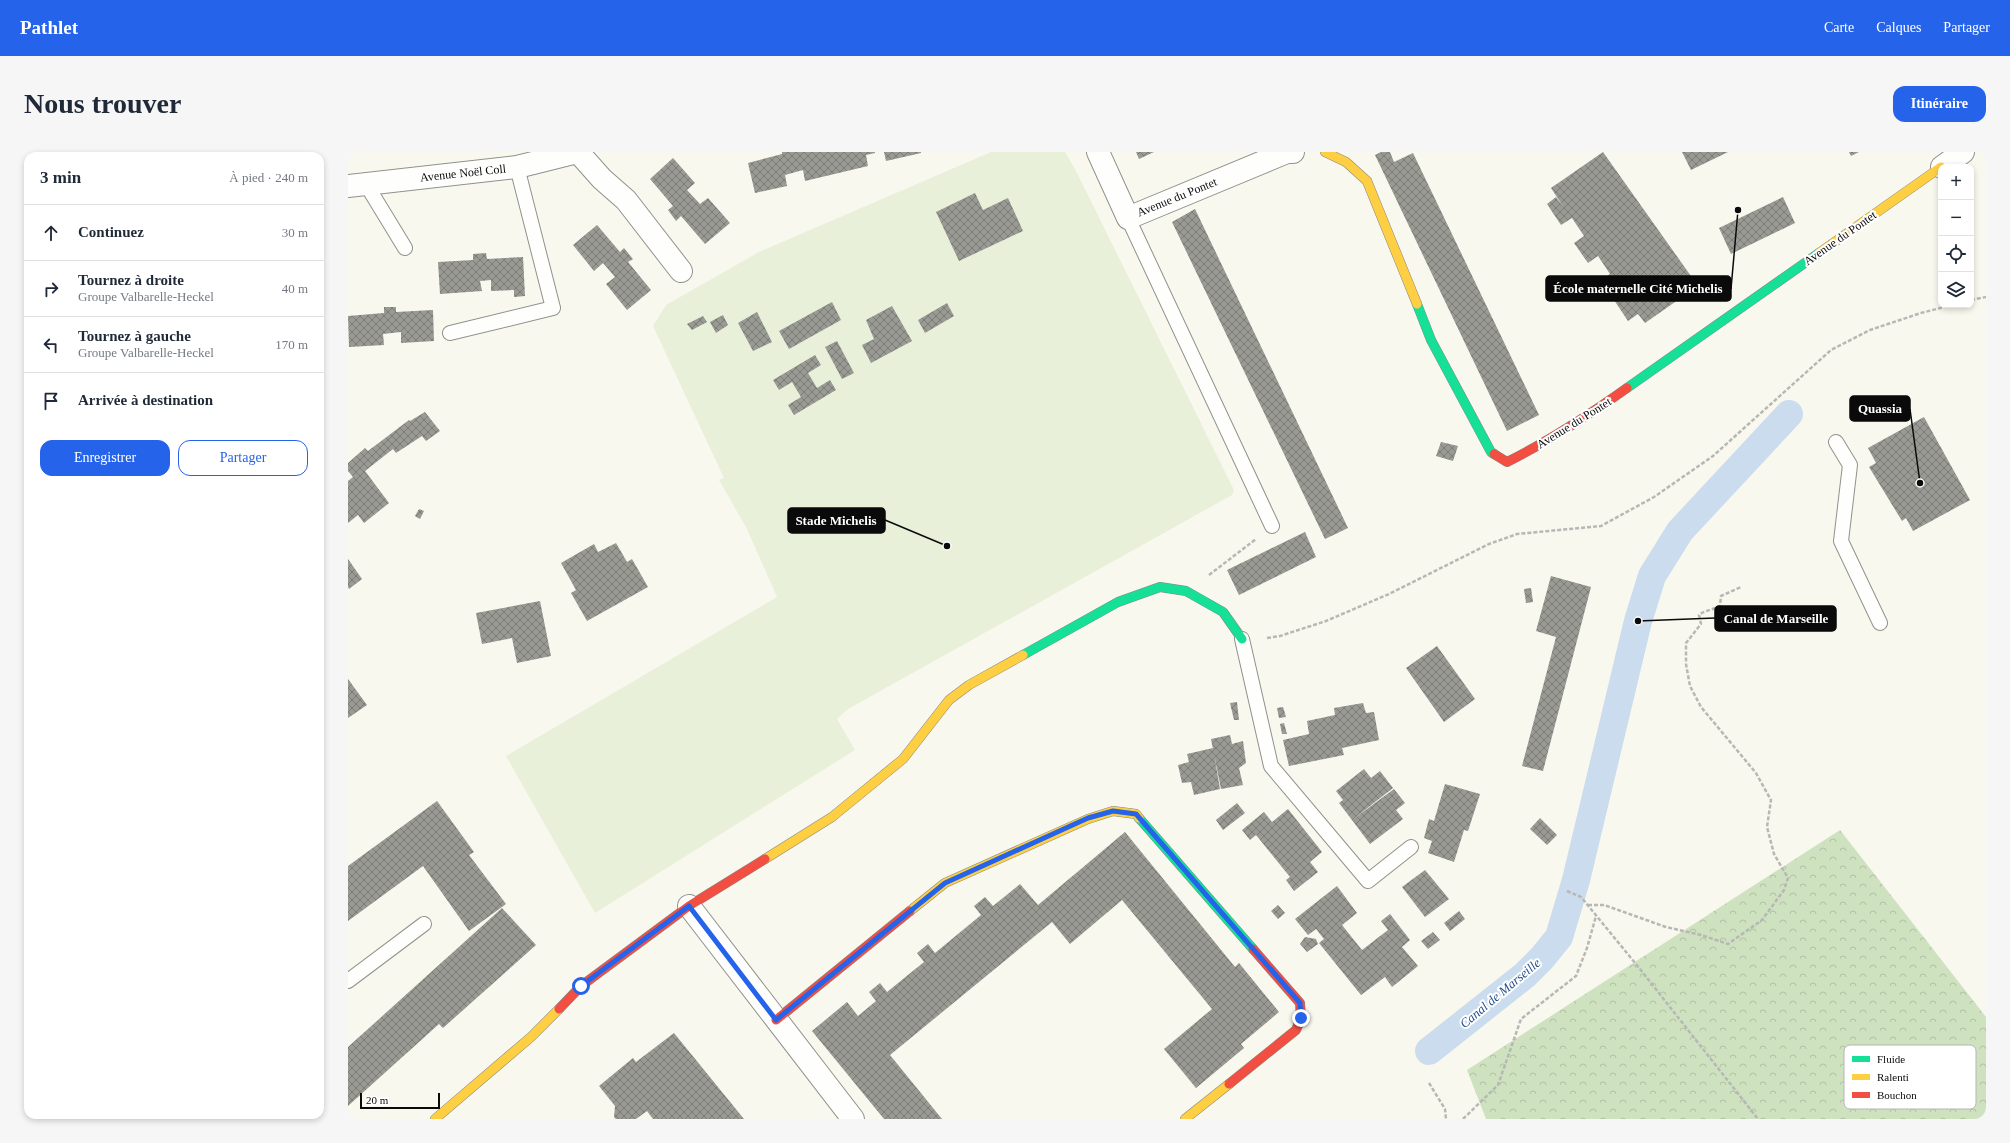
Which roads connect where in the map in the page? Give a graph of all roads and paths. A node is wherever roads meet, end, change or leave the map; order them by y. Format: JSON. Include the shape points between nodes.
{"nodes":[{"id":1,"x":577,"y":152,"type":"edge"},
{"id":2,"x":1098,"y":152,"type":"edge"},
{"id":3,"x":1293,"y":152,"type":"edge"},
{"id":4,"x":1325,"y":152,"type":"edge"},
{"id":5,"x":1963,"y":152,"type":"edge"},
{"id":6,"x":1945,"y":164,"type":"edge"},
{"id":7,"x":517,"y":167,"type":"junction"},
{"id":8,"x":1938,"y":169,"type":"edge"},
{"id":9,"x":357,"y":185,"type":"edge"},
{"id":10,"x":1128,"y":218,"type":"junction"},
{"id":11,"x":405,"y":248,"type":"dead end"},
{"id":12,"x":681,"y":271,"type":"dead end"},
{"id":13,"x":1986,"y":297,"type":"edge"},
{"id":14,"x":1974,"y":299,"type":"edge"},
{"id":15,"x":1940,"y":308,"type":"edge"},
{"id":16,"x":450,"y":333,"type":"dead end"},
{"id":17,"x":1836,"y":442,"type":"dead end"},
{"id":18,"x":1272,"y":526,"type":"joint"},
{"id":19,"x":1741,"y":587,"type":"dead end"},
{"id":20,"x":1186,"y":591,"type":"junction"},
{"id":21,"x":1880,"y":623,"type":"dead end"},
{"id":22,"x":1242,"y":640,"type":"junction"},
{"id":23,"x":1411,"y":848,"type":"dead end"},
{"id":24,"x":1567,"y":891,"type":"dead end"},
{"id":25,"x":1588,"y":905,"type":"junction"},
{"id":26,"x":689,"y":906,"type":"junction"},
{"id":27,"x":1596,"y":916,"type":"junction"},
{"id":28,"x":424,"y":924,"type":"dead end"},
{"id":29,"x":348,"y":981,"type":"edge"},
{"id":30,"x":776,"y":1020,"type":"junction"},
{"id":31,"x":1429,"y":1083,"type":"dead end"},
{"id":32,"x":435,"y":1119,"type":"edge"},
{"id":33,"x":853,"y":1119,"type":"edge"},
{"id":34,"x":1185,"y":1119,"type":"edge"},
{"id":35,"x":1446,"y":1119,"type":"edge"},
{"id":36,"x":1463,"y":1119,"type":"edge"},
{"id":37,"x":1758,"y":1119,"type":"edge"}],
"edges":[{"from":1,"to":7,"type":"street","name":"Avenue Noël Coll"},
{"from":1,"to":12,"type":"street","via":[[626,200]]},
{"from":2,"to":10,"type":"street","name":"Avenue du Pontet"},
{"from":3,"to":10,"type":"street","name":"Avenue du Pontet","via":[[1287,152]]},
{"from":4,"to":8,"type":"street","name":"Avenue du Pontet","via":[[1346,162],[1367,181],[1431,340],[1490,452],[1507,462],[1597,409]]},
{"from":5,"to":6,"type":"street","name":"Avenue du Pontet"},
{"from":7,"to":9,"type":"street","name":"Avenue Noël Coll"},
{"from":7,"to":16,"type":"lane","via":[[553,308]]},
{"from":9,"to":11,"type":"lane"},
{"from":10,"to":18,"type":"lane"},
{"from":13,"to":14,"type":"path"},
{"from":15,"to":22,"type":"path","via":[[1870,330],[1831,350],[1713,456],[1654,497],[1601,526],[1516,534],[1489,544],[1389,594],[1326,620],[1280,636]]},
{"from":17,"to":21,"type":"lane","via":[[1850,465],[1841,541]]},
{"from":18,"to":20,"type":"path"},
{"from":19,"to":25,"type":"path","via":[[1721,596],[1720,606],[1703,611],[1699,615],[1701,624],[1686,643],[1686,664],[1690,686],[1701,707],[1756,773],[1770,800],[1767,827],[1774,854],[1788,878],[1784,890],[1762,920],[1728,944],[1666,927],[1604,905]]},
{"from":20,"to":22,"type":"street","via":[[1222,612]]},
{"from":20,"to":26,"type":"street","via":[[1160,587],[1118,602],[969,686],[949,700],[903,759],[832,816]]},
{"from":22,"to":23,"type":"lane","via":[[1271,766],[1368,881]]},
{"from":24,"to":25,"type":"path","via":[[1581,897]]},
{"from":25,"to":27,"type":"path"},
{"from":26,"to":30,"type":"street"},
{"from":26,"to":32,"type":"street","via":[[581,986],[530,1036]]},
{"from":27,"to":36,"type":"path","via":[[1576,976],[1521,1019],[1498,1085]]},
{"from":27,"to":37,"type":"path"},
{"from":28,"to":29,"type":"lane"},
{"from":30,"to":33,"type":"street"},
{"from":30,"to":34,"type":"street","via":[[945,883],[1088,818],[1113,811],[1136,814],[1300,1003],[1301,1018],[1296,1030]]},
{"from":31,"to":35,"type":"path","via":[[1445,1109]]}]}
